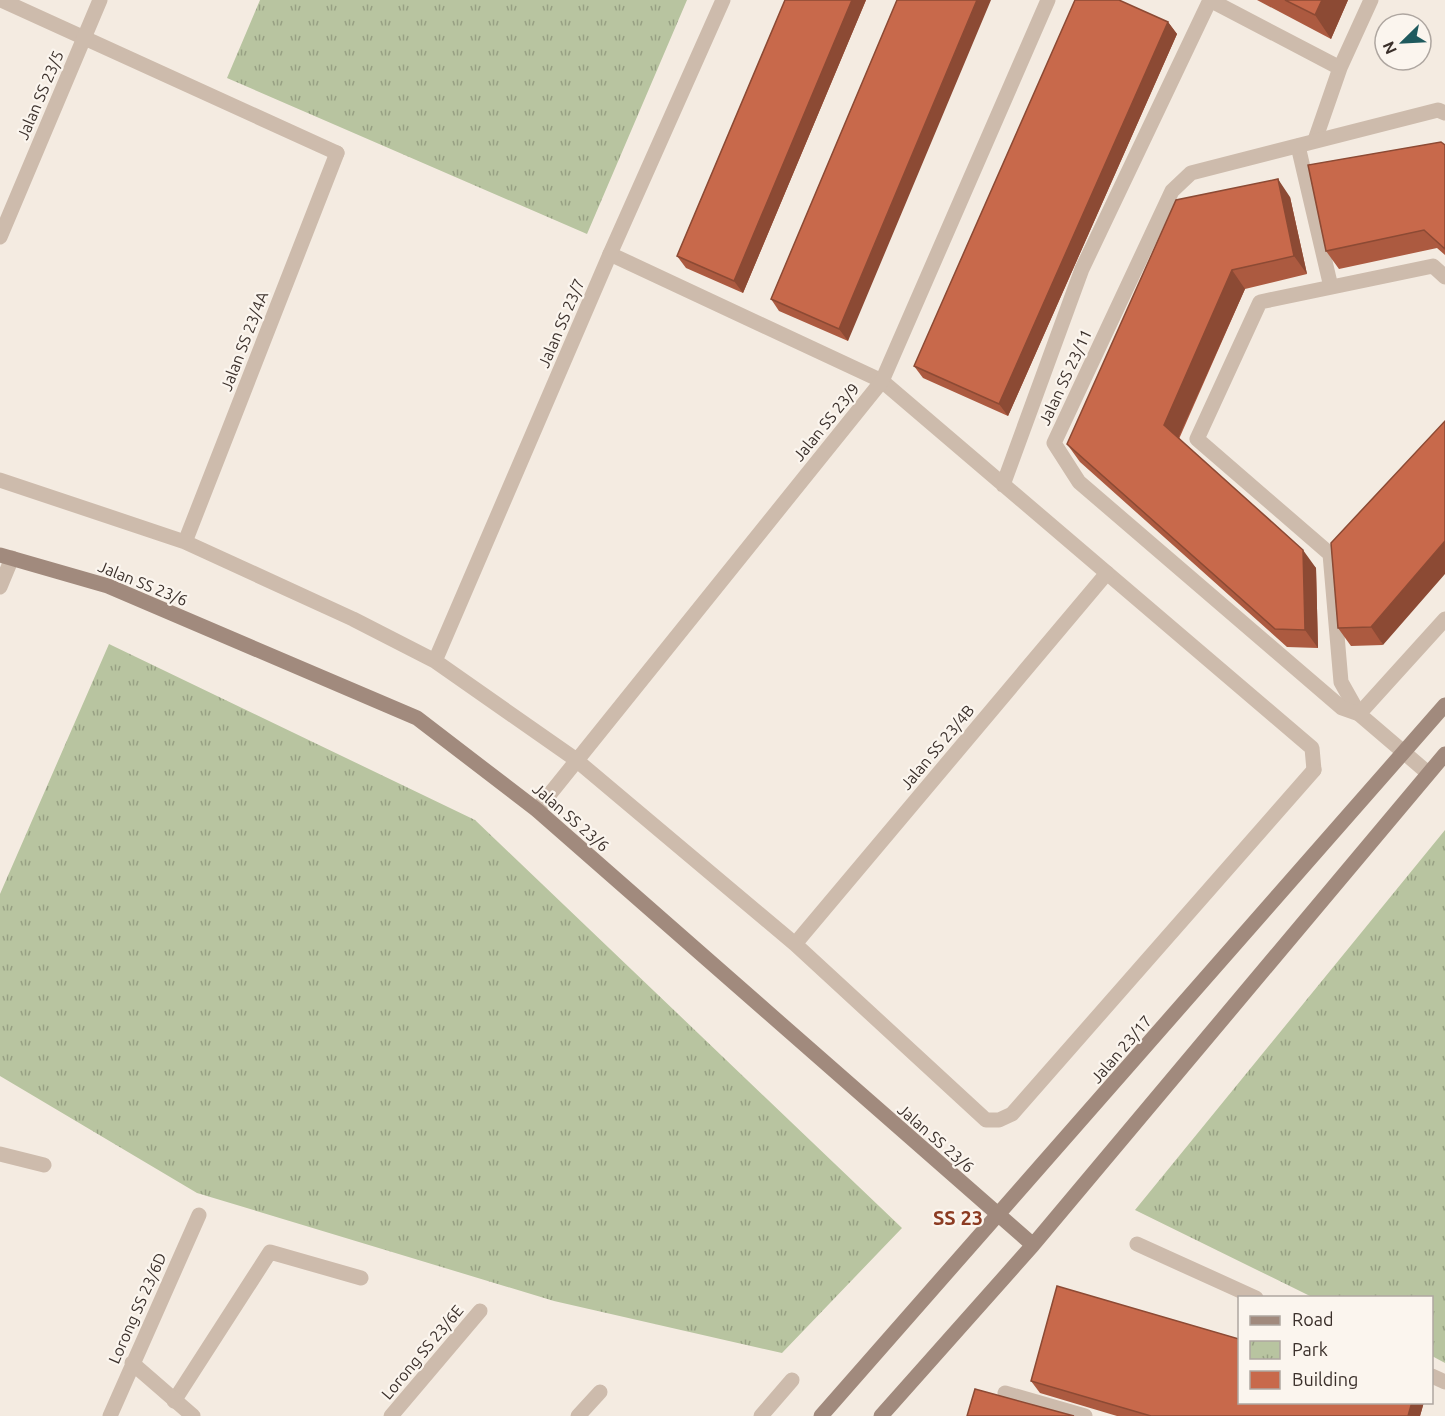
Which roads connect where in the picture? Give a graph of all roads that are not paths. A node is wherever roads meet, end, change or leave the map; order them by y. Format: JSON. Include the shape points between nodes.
{"nodes":[{"id":1,"x":1,"y":0,"type":"edge"},
{"id":2,"x":100,"y":0,"type":"edge"},
{"id":3,"x":723,"y":0,"type":"edge"},
{"id":4,"x":1048,"y":0,"type":"edge"},
{"id":5,"x":1210,"y":0,"type":"edge"},
{"id":6,"x":1371,"y":0,"type":"edge"},
{"id":7,"x":84,"y":38,"type":"junction"},
{"id":8,"x":1340,"y":68,"type":"junction"},
{"id":9,"x":1445,"y":113,"type":"edge"},
{"id":10,"x":1315,"y":140,"type":"junction"},
{"id":11,"x":1298,"y":146,"type":"junction"},
{"id":12,"x":0,"y":237,"type":"edge"},
{"id":13,"x":610,"y":254,"type":"junction"},
{"id":14,"x":1445,"y":277,"type":"edge"},
{"id":15,"x":1331,"y":287,"type":"junction"},
{"id":16,"x":882,"y":381,"type":"junction"},
{"id":17,"x":0,"y":480,"type":"edge"},
{"id":18,"x":1003,"y":485,"type":"junction"},
{"id":19,"x":185,"y":542,"type":"junction"},
{"id":20,"x":6,"y":557,"type":"edge"},
{"id":21,"x":1107,"y":573,"type":"junction"},
{"id":22,"x":0,"y":586,"type":"edge"},
{"id":23,"x":1445,"y":619,"type":"edge"},
{"id":24,"x":435,"y":661,"type":"junction"},
{"id":25,"x":1445,"y":705,"type":"edge"},
{"id":26,"x":1359,"y":714,"type":"junction"},
{"id":27,"x":1404,"y":751,"type":"junction"},
{"id":28,"x":1445,"y":754,"type":"edge"},
{"id":29,"x":575,"y":759,"type":"junction"},
{"id":30,"x":1428,"y":773,"type":"junction"},
{"id":31,"x":537,"y":810,"type":"junction"},
{"id":32,"x":795,"y":944,"type":"junction"},
{"id":33,"x":0,"y":1154,"type":"edge"},
{"id":34,"x":44,"y":1165,"type":"dead end"},
{"id":35,"x":198,"y":1215,"type":"dead end"},
{"id":36,"x":998,"y":1217,"type":"junction"},
{"id":37,"x":1137,"y":1244,"type":"dead end"},
{"id":38,"x":1033,"y":1245,"type":"junction"},
{"id":39,"x":360,"y":1278,"type":"dead end"},
{"id":40,"x":1252,"y":1296,"type":"edge"},
{"id":41,"x":480,"y":1311,"type":"dead end"},
{"id":42,"x":132,"y":1363,"type":"junction"},
{"id":43,"x":792,"y":1380,"type":"dead end"},
{"id":44,"x":600,"y":1392,"type":"dead end"},
{"id":45,"x":1005,"y":1393,"type":"dead end"},
{"id":46,"x":174,"y":1401,"type":"junction"},
{"id":47,"x":110,"y":1416,"type":"edge"},
{"id":48,"x":193,"y":1416,"type":"edge"},
{"id":49,"x":391,"y":1416,"type":"edge"},
{"id":50,"x":578,"y":1416,"type":"edge"},
{"id":51,"x":761,"y":1416,"type":"edge"},
{"id":52,"x":821,"y":1416,"type":"edge"},
{"id":53,"x":881,"y":1416,"type":"edge"},
{"id":54,"x":1085,"y":1416,"type":"edge"}],
"edges":[{"from":1,"to":7,"type":"street"},
{"from":2,"to":7,"type":"street","name":"Jalan SS 23/5"},
{"from":3,"to":13,"type":"street","name":"Jalan SS 23/7"},
{"from":4,"to":16,"type":"street","name":"Jalan SS 23/9"},
{"from":5,"to":8,"type":"street"},
{"from":5,"to":18,"type":"street","via":[[1082,269]]},
{"from":6,"to":8,"type":"street"},
{"from":7,"to":12,"type":"street","name":"Jalan SS 23/5"},
{"from":7,"to":19,"type":"street","name":"Jalan SS 23/4A","via":[[337,153]]},
{"from":8,"to":10,"type":"street"},
{"from":9,"to":10,"type":"street","name":"Jalan SS 23/11","via":[[1438,110]]},
{"from":10,"to":11,"type":"street","name":"Jalan SS 23/11"},
{"from":11,"to":15,"type":"street"},
{"from":11,"to":26,"type":"street","name":"Jalan SS 23/11","via":[[1191,173],[1172,192],[1054,443],[1078,482],[1342,708]]},
{"from":13,"to":16,"type":"street"},
{"from":13,"to":24,"type":"street","name":"Jalan SS 23/7"},
{"from":14,"to":15,"type":"street","via":[[1433,266]]},
{"from":15,"to":26,"type":"street","via":[[1260,302],[1197,440],[1334,549],[1341,682]]},
{"from":16,"to":18,"type":"street"},
{"from":16,"to":29,"type":"street","name":"Jalan SS 23/9"},
{"from":17,"to":19,"type":"street"},
{"from":18,"to":21,"type":"street"},
{"from":19,"to":24,"type":"street"},
{"from":20,"to":22,"type":"street"},
{"from":20,"to":31,"type":"street","name":"Jalan SS 23/6","via":[[108,586],[417,718]]},
{"from":21,"to":32,"type":"street","name":"Jalan SS 23/4B"},
{"from":21,"to":32,"type":"street","via":[[1312,748],[1314,770],[1012,1114],[999,1120],[986,1120]]},
{"from":23,"to":26,"type":"street"},
{"from":24,"to":29,"type":"street"},
{"from":25,"to":27,"type":"street","name":"Jalan 23/17"},
{"from":26,"to":27,"type":"street","name":"Jalan SS 23/11"},
{"from":27,"to":30,"type":"street","name":"Jalan SS 23/11"},
{"from":27,"to":36,"type":"street","name":"Jalan 23/17"},
{"from":28,"to":30,"type":"street"},
{"from":29,"to":31,"type":"street","name":"Jalan SS 23/9"},
{"from":29,"to":32,"type":"street"},
{"from":30,"to":38,"type":"street"},
{"from":31,"to":36,"type":"street","name":"Jalan SS 23/6"},
{"from":33,"to":34,"type":"street"},
{"from":35,"to":42,"type":"street","name":"Lorong SS 23/6D"},
{"from":36,"to":38,"type":"street","name":"Jalan SS 23/6"},
{"from":36,"to":52,"type":"street","name":"Jalan 23/17"},
{"from":37,"to":40,"type":"street"},
{"from":38,"to":53,"type":"street"},
{"from":39,"to":46,"type":"street","via":[[270,1252]]},
{"from":41,"to":49,"type":"street","name":"Lorong SS 23/6E"},
{"from":42,"to":46,"type":"street"},
{"from":42,"to":47,"type":"street","name":"Lorong SS 23/6D"},
{"from":43,"to":51,"type":"street"},
{"from":44,"to":50,"type":"street"},
{"from":45,"to":54,"type":"street"},
{"from":46,"to":48,"type":"street"}]}
